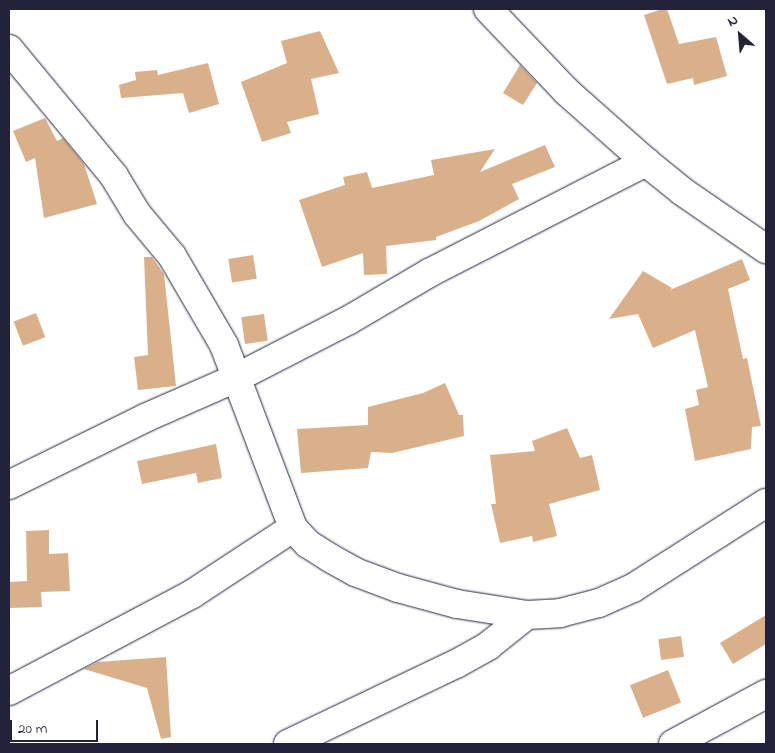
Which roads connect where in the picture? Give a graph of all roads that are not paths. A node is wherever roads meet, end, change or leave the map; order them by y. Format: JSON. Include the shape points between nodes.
{"nodes":[{"id":1,"x":488,"y":9,"type":"edge"},
{"id":2,"x":9,"y":50,"type":"edge"},
{"id":3,"x":646,"y":162,"type":"junction"},
{"id":4,"x":766,"y":249,"type":"edge"},
{"id":5,"x":236,"y":378,"type":"junction"},
{"id":6,"x":9,"y":485,"type":"edge"},
{"id":7,"x":766,"y":503,"type":"edge"},
{"id":8,"x":293,"y":528,"type":"junction"},
{"id":9,"x":527,"y":616,"type":"junction"},
{"id":10,"x":9,"y":691,"type":"edge"},
{"id":11,"x":766,"y":694,"type":"edge"},
{"id":12,"x":288,"y":744,"type":"edge"},
{"id":13,"x":673,"y":744,"type":"edge"}],
"edges":[{"from":1,"to":3,"type":"street","via":[[566,91]]},
{"from":2,"to":5,"type":"street","via":[[114,176],[138,214],[172,256],[224,345]]},
{"from":3,"to":4,"type":"street","via":[[683,192]]},
{"from":3,"to":5,"type":"street","via":[[438,268],[348,320]]},
{"from":5,"to":6,"type":"street","via":[[145,418]]},
{"from":5,"to":8,"type":"street"},
{"from":7,"to":9,"type":"street","via":[[633,588],[599,604]]},
{"from":8,"to":9,"type":"street","via":[[308,544],[330,558],[398,588],[457,604]]},
{"from":8,"to":10,"type":"street","via":[[192,594]]},
{"from":9,"to":12,"type":"street","via":[[488,646],[456,664]]},
{"from":11,"to":13,"type":"street"}]}
